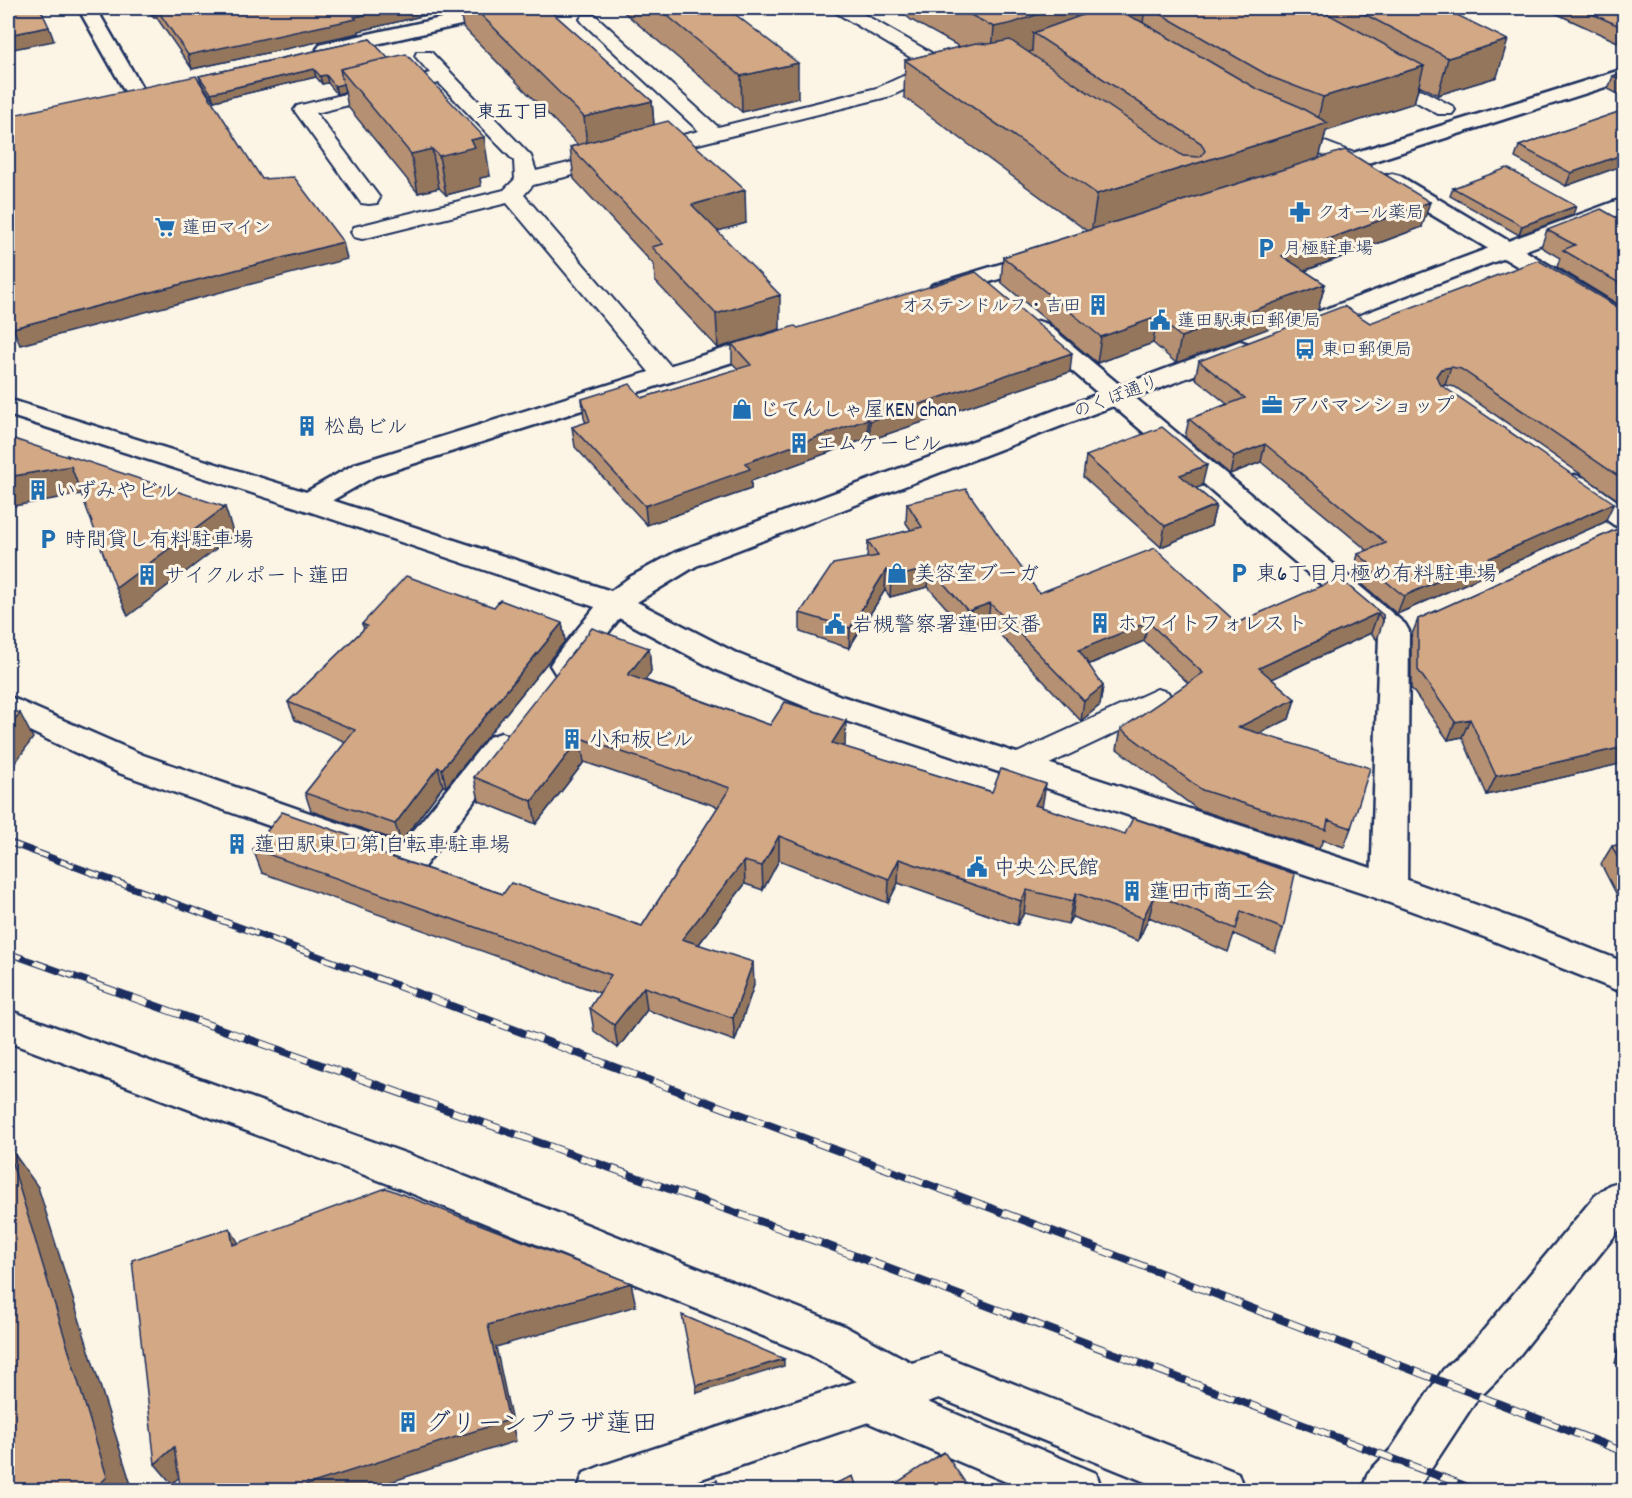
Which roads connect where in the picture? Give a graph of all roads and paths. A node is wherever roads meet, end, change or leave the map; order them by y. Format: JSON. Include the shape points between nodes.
{"nodes":[{"id":1,"x":87,"y":8,"type":"edge"},
{"id":2,"x":510,"y":8,"type":"edge"},
{"id":3,"x":841,"y":8,"type":"edge"},
{"id":4,"x":445,"y":14,"type":"edge"},
{"id":5,"x":589,"y":19,"type":"dead end"},
{"id":6,"x":306,"y":53,"type":"edge"},
{"id":7,"x":424,"y":56,"type":"dead end"},
{"id":8,"x":1364,"y":64,"type":"edge"},
{"id":9,"x":940,"y":66,"type":"junction"},
{"id":10,"x":974,"y":72,"type":"edge"},
{"id":11,"x":1624,"y":75,"type":"edge"},
{"id":12,"x":442,"y":76,"type":"junction"},
{"id":13,"x":157,"y":86,"type":"edge"},
{"id":14,"x":134,"y":91,"type":"junction"},
{"id":15,"x":111,"y":96,"type":"edge"},
{"id":16,"x":1445,"y":110,"type":"edge"},
{"id":17,"x":1265,"y":125,"type":"edge"},
{"id":18,"x":714,"y":134,"type":"junction"},
{"id":19,"x":1355,"y":160,"type":"junction"},
{"id":20,"x":1299,"y":177,"type":"edge"},
{"id":21,"x":519,"y":188,"type":"junction"},
{"id":22,"x":369,"y":198,"type":"dead end"},
{"id":23,"x":1624,"y":205,"type":"edge"},
{"id":24,"x":362,"y":232,"type":"dead end"},
{"id":25,"x":1506,"y":249,"type":"junction"},
{"id":26,"x":1065,"y":251,"type":"edge"},
{"id":27,"x":979,"y":279,"type":"junction"},
{"id":28,"x":923,"y":296,"type":"edge"},
{"id":29,"x":1624,"y":320,"type":"edge"},
{"id":30,"x":799,"y":333,"type":"edge"},
{"id":31,"x":664,"y":374,"type":"junction"},
{"id":32,"x":1116,"y":395,"type":"junction"},
{"id":33,"x":8,"y":407,"type":"edge"},
{"id":34,"x":1558,"y":473,"type":"edge"},
{"id":35,"x":309,"y":502,"type":"junction"},
{"id":36,"x":1618,"y":527,"type":"edge"},
{"id":37,"x":615,"y":603,"type":"junction"},
{"id":38,"x":548,"y":687,"type":"edge"},
{"id":39,"x":1157,"y":700,"type":"dead end"},
{"id":40,"x":8,"y":708,"type":"edge"},
{"id":41,"x":518,"y":724,"type":"edge"},
{"id":42,"x":1017,"y":766,"type":"junction"},
{"id":43,"x":1389,"y":888,"type":"junction"},
{"id":44,"x":1624,"y":978,"type":"edge"},
{"id":45,"x":8,"y":1026,"type":"edge"},
{"id":46,"x":1624,"y":1199,"type":"edge"},
{"id":47,"x":889,"y":1393,"type":"junction"},
{"id":48,"x":601,"y":1491,"type":"edge"},
{"id":49,"x":1079,"y":1491,"type":"edge"},
{"id":50,"x":1221,"y":1491,"type":"edge"},
{"id":51,"x":1385,"y":1491,"type":"edge"}],
"edges":[{"from":1,"to":14,"type":"street"},
{"from":2,"to":4,"type":"street"},
{"from":3,"to":9,"type":"lane"},
{"from":4,"to":6,"type":"street"},
{"from":5,"to":18,"type":"lane"},
{"from":7,"to":12,"type":"lane"},
{"from":8,"to":16,"type":"lane"},
{"from":9,"to":10,"type":"lane"},
{"from":9,"to":18,"type":"lane","via":[[884,92]]},
{"from":11,"to":19,"type":"street"},
{"from":12,"to":21,"type":"lane","via":[[524,160]]},
{"from":12,"to":22,"type":"lane","via":[[304,110]]},
{"from":13,"to":14,"type":"street"},
{"from":14,"to":15,"type":"street"},
{"from":17,"to":19,"type":"lane"},
{"from":18,"to":21,"type":"lane"},
{"from":19,"to":20,"type":"street"},
{"from":19,"to":25,"type":"street"},
{"from":21,"to":24,"type":"lane"},
{"from":21,"to":31,"type":"lane"},
{"from":23,"to":25,"type":"street","name":"のくぼ通り"},
{"from":25,"to":29,"type":"street"},
{"from":25,"to":32,"type":"street","name":"のくぼ通り"},
{"from":26,"to":27,"type":"street"},
{"from":27,"to":28,"type":"street"},
{"from":27,"to":32,"type":"street"},
{"from":30,"to":31,"type":"street"},
{"from":31,"to":35,"type":"street","via":[[365,470]]},
{"from":32,"to":37,"type":"street","name":"のくぼ通り","via":[[686,559]]},
{"from":32,"to":43,"type":"street","via":[[1405,626]]},
{"from":33,"to":35,"type":"street"},
{"from":34,"to":36,"type":"street"},
{"from":35,"to":37,"type":"street"},
{"from":37,"to":38,"type":"street","name":"のくぼ通り"},
{"from":37,"to":42,"type":"street","via":[[726,662],[830,704]]},
{"from":39,"to":42,"type":"lane"},
{"from":40,"to":41,"type":"street","via":[[131,764],[409,861]]},
{"from":42,"to":43,"type":"street"},
{"from":43,"to":44,"type":"street"},
{"from":45,"to":47,"type":"street","via":[[432,1183],[826,1340]]},
{"from":46,"to":51,"type":"street","via":[[1610,1210],[1493,1353],[1459,1386],[1407,1466]]},
{"from":47,"to":48,"type":"street"},
{"from":47,"to":49,"type":"street"},
{"from":47,"to":50,"type":"street","via":[[939,1376]]}]}
